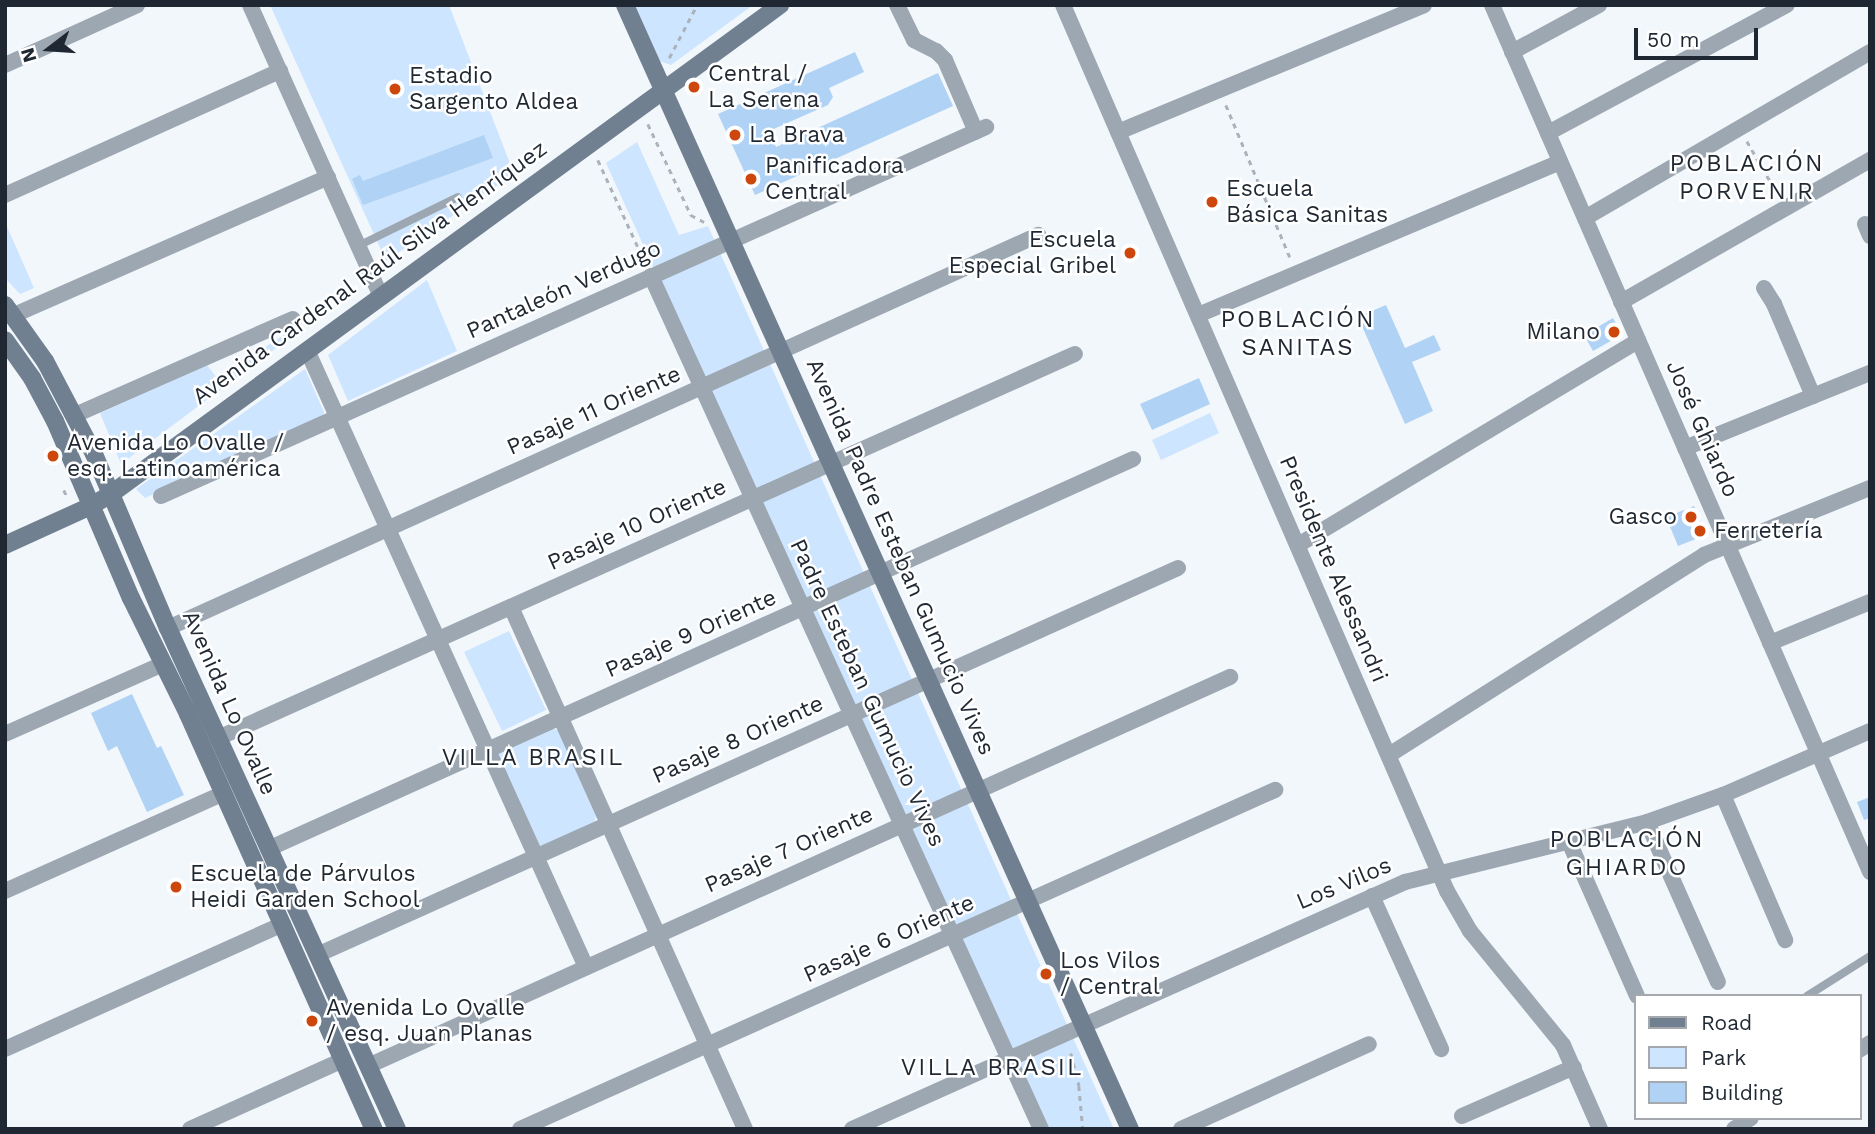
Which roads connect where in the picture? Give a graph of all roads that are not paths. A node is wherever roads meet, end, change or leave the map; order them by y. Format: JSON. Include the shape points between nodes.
{"nodes":[{"id":1,"x":137,"y":5,"type":"edge"},
{"id":2,"x":250,"y":5,"type":"edge"},
{"id":3,"x":625,"y":5,"type":"edge"},
{"id":4,"x":780,"y":5,"type":"edge"},
{"id":5,"x":897,"y":5,"type":"edge"},
{"id":6,"x":1063,"y":5,"type":"edge"},
{"id":7,"x":1424,"y":5,"type":"edge"},
{"id":8,"x":1492,"y":5,"type":"edge"},
{"id":9,"x":1599,"y":5,"type":"edge"},
{"id":10,"x":1787,"y":5,"type":"edge"},
{"id":11,"x":1512,"y":52,"type":"junction"},
{"id":12,"x":1870,"y":52,"type":"edge"},
{"id":13,"x":5,"y":65,"type":"edge"},
{"id":14,"x":280,"y":71,"type":"junction"},
{"id":15,"x":661,"y":84,"type":"junction"},
{"id":16,"x":1118,"y":132,"type":"junction"},
{"id":17,"x":1548,"y":133,"type":"junction"},
{"id":18,"x":1870,"y":160,"type":"edge"},
{"id":19,"x":1560,"y":162,"type":"junction"},
{"id":20,"x":328,"y":177,"type":"junction"},
{"id":21,"x":5,"y":195,"type":"edge"},
{"id":22,"x":458,"y":197,"type":"dead end"},
{"id":23,"x":1585,"y":218,"type":"junction"},
{"id":24,"x":1038,"y":234,"type":"dead end"},
{"id":25,"x":731,"y":240,"type":"junction"},
{"id":26,"x":358,"y":246,"type":"junction"},
{"id":27,"x":652,"y":276,"type":"junction"},
{"id":28,"x":1764,"y":288,"type":"dead end"},
{"id":29,"x":381,"y":296,"type":"junction"},
{"id":30,"x":1621,"y":302,"type":"junction"},
{"id":31,"x":9,"y":310,"type":"edge"},
{"id":32,"x":1198,"y":315,"type":"junction"},
{"id":33,"x":293,"y":319,"type":"dead end"},
{"id":34,"x":5,"y":340,"type":"edge"},
{"id":35,"x":1638,"y":341,"type":"junction"},
{"id":36,"x":307,"y":350,"type":"junction"},
{"id":37,"x":781,"y":351,"type":"junction"},
{"id":38,"x":1075,"y":354,"type":"dead end"},
{"id":39,"x":1870,"y":373,"type":"edge"},
{"id":40,"x":702,"y":387,"type":"junction"},
{"id":41,"x":1812,"y":396,"type":"junction"},
{"id":42,"x":75,"y":415,"type":"junction"},
{"id":43,"x":337,"y":417,"type":"junction"},
{"id":44,"x":1685,"y":449,"type":"junction"},
{"id":45,"x":1133,"y":459,"type":"dead end"},
{"id":46,"x":831,"y":463,"type":"junction"},
{"id":47,"x":1870,"y":488,"type":"edge"},
{"id":48,"x":111,"y":494,"type":"junction"},
{"id":49,"x":161,"y":496,"type":"dead end"},
{"id":50,"x":753,"y":498,"type":"junction"},
{"id":51,"x":91,"y":506,"type":"junction"},
{"id":52,"x":387,"y":529,"type":"junction"},
{"id":53,"x":5,"y":545,"type":"edge"},
{"id":54,"x":1298,"y":545,"type":"junction"},
{"id":55,"x":1728,"y":546,"type":"junction"},
{"id":56,"x":1178,"y":568,"type":"dead end"},
{"id":57,"x":881,"y":574,"type":"junction"},
{"id":58,"x":1870,"y":602,"type":"edge"},
{"id":59,"x":510,"y":607,"type":"junction"},
{"id":60,"x":804,"y":608,"type":"junction"},
{"id":61,"x":168,"y":628,"type":"junction"},
{"id":62,"x":437,"y":640,"type":"junction"},
{"id":63,"x":1770,"y":643,"type":"junction"},
{"id":64,"x":163,"y":664,"type":"junction"},
{"id":65,"x":1230,"y":677,"type":"dead end"},
{"id":66,"x":928,"y":680,"type":"junction"},
{"id":67,"x":852,"y":714,"type":"junction"},
{"id":68,"x":560,"y":718,"type":"junction"},
{"id":69,"x":1870,"y":731,"type":"edge"},
{"id":70,"x":5,"y":734,"type":"edge"},
{"id":71,"x":218,"y":738,"type":"junction"},
{"id":72,"x":488,"y":751,"type":"junction"},
{"id":73,"x":1818,"y":753,"type":"junction"},
{"id":74,"x":1389,"y":755,"type":"junction"},
{"id":75,"x":978,"y":790,"type":"junction"},
{"id":76,"x":1275,"y":790,"type":"dead end"},
{"id":77,"x":224,"y":793,"type":"junction"},
{"id":78,"x":1723,"y":795,"type":"junction"},
{"id":79,"x":1647,"y":822,"type":"junction"},
{"id":80,"x":607,"y":824,"type":"junction"},
{"id":81,"x":902,"y":824,"type":"junction"},
{"id":82,"x":1570,"y":844,"type":"junction"},
{"id":83,"x":268,"y":849,"type":"junction"},
{"id":84,"x":1865,"y":849,"type":"edge"},
{"id":85,"x":535,"y":856,"type":"junction"},
{"id":86,"x":1870,"y":872,"type":"edge"},
{"id":87,"x":1439,"y":874,"type":"junction"},
{"id":88,"x":5,"y":891,"type":"edge"},
{"id":89,"x":1372,"y":896,"type":"junction"},
{"id":90,"x":1028,"y":902,"type":"junction"},
{"id":91,"x":282,"y":924,"type":"junction"},
{"id":92,"x":657,"y":935,"type":"junction"},
{"id":93,"x":953,"y":935,"type":"junction"},
{"id":94,"x":1785,"y":940,"type":"dead end"},
{"id":95,"x":317,"y":955,"type":"junction"},
{"id":96,"x":1870,"y":956,"type":"edge"},
{"id":97,"x":586,"y":967,"type":"junction"},
{"id":98,"x":1718,"y":982,"type":"dead end"},
{"id":99,"x":1636,"y":994,"type":"edge"},
{"id":100,"x":1810,"y":994,"type":"edge"},
{"id":101,"x":1083,"y":1024,"type":"junction"},
{"id":102,"x":1369,"y":1044,"type":"dead end"},
{"id":103,"x":707,"y":1045,"type":"junction"},
{"id":104,"x":5,"y":1049,"type":"edge"},
{"id":105,"x":1441,"y":1049,"type":"dead end"},
{"id":106,"x":1009,"y":1058,"type":"junction"},
{"id":107,"x":343,"y":1060,"type":"junction"},
{"id":108,"x":368,"y":1066,"type":"junction"},
{"id":109,"x":1574,"y":1067,"type":"junction"},
{"id":110,"x":1462,"y":1116,"type":"dead end"},
{"id":111,"x":190,"y":1129,"type":"edge"},
{"id":112,"x":374,"y":1129,"type":"edge"},
{"id":113,"x":397,"y":1129,"type":"edge"},
{"id":114,"x":520,"y":1129,"type":"edge"},
{"id":115,"x":745,"y":1129,"type":"edge"},
{"id":116,"x":852,"y":1129,"type":"edge"},
{"id":117,"x":1041,"y":1129,"type":"edge"},
{"id":118,"x":1130,"y":1129,"type":"edge"},
{"id":119,"x":1181,"y":1129,"type":"edge"},
{"id":120,"x":1600,"y":1129,"type":"edge"}],
"edges":[{"from":1,"to":13,"type":"street"},
{"from":2,"to":14,"type":"street"},
{"from":3,"to":15,"type":"main road","name":"Avenida Padre Esteban Gumucio Vives"},
{"from":4,"to":15,"type":"main road","name":"Avenida Cardenal Raúl Silva Henríquez"},
{"from":5,"to":25,"type":"street","name":"Pantaleón Verdugo","via":[[914,40],[945,60],[981,129]]},
{"from":6,"to":16,"type":"street","name":"Presidente Alessandri"},
{"from":7,"to":16,"type":"street"},
{"from":8,"to":11,"type":"street","name":"José Ghiardo"},
{"from":9,"to":11,"type":"street"},
{"from":10,"to":17,"type":"street"},
{"from":11,"to":17,"type":"street","name":"José Ghiardo"},
{"from":12,"to":23,"type":"street"},
{"from":14,"to":20,"type":"street"},
{"from":14,"to":21,"type":"street"},
{"from":15,"to":25,"type":"main road","name":"Avenida Padre Esteban Gumucio Vives"},
{"from":15,"to":29,"type":"main road","name":"Avenida Cardenal Raúl Silva Henríquez"},
{"from":16,"to":32,"type":"street","name":"Presidente Alessandri"},
{"from":17,"to":19,"type":"street","name":"José Ghiardo"},
{"from":18,"to":30,"type":"street"},
{"from":19,"to":23,"type":"street","name":"José Ghiardo"},
{"from":19,"to":32,"type":"street"},
{"from":20,"to":26,"type":"street"},
{"from":20,"to":31,"type":"street"},
{"from":22,"to":26,"type":"lane"},
{"from":23,"to":30,"type":"street","name":"José Ghiardo"},
{"from":24,"to":37,"type":"street","name":"Pasaje 11 Oriente"},
{"from":25,"to":27,"type":"street","name":"Pantaleón Verdugo"},
{"from":25,"to":37,"type":"main road","name":"Avenida Padre Esteban Gumucio Vives"},
{"from":26,"to":29,"type":"street"},
{"from":27,"to":40,"type":"street","name":"Padre Esteban Gumucio Vives"},
{"from":27,"to":43,"type":"street","name":"Pantaleón Verdugo"},
{"from":28,"to":41,"type":"street"},
{"from":29,"to":36,"type":"main road","name":"Avenida Cardenal Raúl Silva Henríquez"},
{"from":30,"to":35,"type":"street","name":"José Ghiardo"},
{"from":31,"to":42,"type":"main road","name":"Avenida Lo Ovalle"},
{"from":32,"to":54,"type":"street","name":"Presidente Alessandri"},
{"from":33,"to":42,"type":"street"},
{"from":34,"to":51,"type":"main road","name":"Avenida Lo Ovalle","via":[[50,410]]},
{"from":35,"to":44,"type":"street","name":"José Ghiardo"},
{"from":35,"to":54,"type":"street"},
{"from":36,"to":43,"type":"street"},
{"from":36,"to":48,"type":"main road","name":"Avenida Cardenal Raúl Silva Henríquez"},
{"from":37,"to":40,"type":"street","name":"Pasaje 11 Oriente"},
{"from":37,"to":46,"type":"main road","name":"Avenida Padre Esteban Gumucio Vives"},
{"from":38,"to":46,"type":"street","name":"Pasaje 10 Oriente"},
{"from":39,"to":41,"type":"street"},
{"from":40,"to":50,"type":"street","name":"Padre Esteban Gumucio Vives"},
{"from":40,"to":52,"type":"street","name":"Pasaje 11 Oriente"},
{"from":41,"to":44,"type":"street"},
{"from":42,"to":48,"type":"main road","name":"Avenida Lo Ovalle"},
{"from":43,"to":49,"type":"street","name":"Pantaleón Verdugo"},
{"from":43,"to":52,"type":"street"},
{"from":44,"to":55,"type":"street","name":"José Ghiardo"},
{"from":45,"to":57,"type":"street","name":"Pasaje 9 Oriente"},
{"from":46,"to":50,"type":"street","name":"Pasaje 10 Oriente"},
{"from":46,"to":57,"type":"main road","name":"Avenida Padre Esteban Gumucio Vives"},
{"from":47,"to":55,"type":"street"},
{"from":48,"to":51,"type":"main road","name":"Avenida Cardenal Raúl Silva Henríquez"},
{"from":48,"to":61,"type":"main road","name":"Avenida Lo Ovalle"},
{"from":50,"to":59,"type":"street","name":"Pasaje 10 Oriente"},
{"from":50,"to":60,"type":"street","name":"Padre Esteban Gumucio Vives"},
{"from":51,"to":53,"type":"main road","name":"Avenida Cardenal Raúl Silva Henríquez"},
{"from":51,"to":64,"type":"main road","name":"Avenida Lo Ovalle"},
{"from":52,"to":61,"type":"street","name":"Pasaje 11 Oriente"},
{"from":52,"to":62,"type":"street"},
{"from":54,"to":74,"type":"street","name":"Presidente Alessandri"},
{"from":55,"to":63,"type":"street","name":"José Ghiardo"},
{"from":55,"to":74,"type":"street","via":[[1704,555]]},
{"from":56,"to":66,"type":"street","name":"Pasaje 8 Oriente"},
{"from":57,"to":60,"type":"street","name":"Pasaje 9 Oriente"},
{"from":57,"to":66,"type":"main road","name":"Avenida Padre Esteban Gumucio Vives"},
{"from":58,"to":63,"type":"street"},
{"from":59,"to":62,"type":"street","name":"Pasaje 10 Oriente"},
{"from":59,"to":68,"type":"street"},
{"from":60,"to":67,"type":"street","name":"Padre Esteban Gumucio Vives"},
{"from":60,"to":68,"type":"street","name":"Pasaje 9 Oriente"},
{"from":61,"to":71,"type":"main road","name":"Avenida Lo Ovalle"},
{"from":62,"to":71,"type":"street","name":"Pasaje 10 Oriente"},
{"from":62,"to":72,"type":"street"},
{"from":63,"to":73,"type":"street","name":"José Ghiardo"},
{"from":64,"to":70,"type":"street"},
{"from":64,"to":77,"type":"main road","name":"Avenida Lo Ovalle"},
{"from":65,"to":75,"type":"street","name":"Pasaje 7 Oriente"},
{"from":66,"to":67,"type":"street","name":"Pasaje 8 Oriente"},
{"from":66,"to":75,"type":"main road","name":"Avenida Padre Esteban Gumucio Vives"},
{"from":67,"to":80,"type":"street","name":"Pasaje 8 Oriente"},
{"from":67,"to":81,"type":"street","name":"Padre Esteban Gumucio Vives"},
{"from":68,"to":72,"type":"street","name":"Pasaje 9 Oriente"},
{"from":68,"to":80,"type":"street"},
{"from":69,"to":73,"type":"street","name":"Los Vilos"},
{"from":71,"to":83,"type":"main road","name":"Avenida Lo Ovalle"},
{"from":72,"to":83,"type":"street","name":"Pasaje 9 Oriente"},
{"from":72,"to":85,"type":"street"},
{"from":73,"to":78,"type":"street","name":"Los Vilos"},
{"from":73,"to":84,"type":"street","name":"José Ghiardo"},
{"from":74,"to":87,"type":"street","name":"Presidente Alessandri"},
{"from":75,"to":81,"type":"street","name":"Pasaje 7 Oriente"},
{"from":75,"to":90,"type":"main road","name":"Avenida Padre Esteban Gumucio Vives"},
{"from":76,"to":90,"type":"street","name":"Pasaje 6 Oriente"},
{"from":77,"to":88,"type":"street"},
{"from":77,"to":91,"type":"main road","name":"Avenida Lo Ovalle"},
{"from":78,"to":79,"type":"street","name":"Los Vilos"},
{"from":78,"to":94,"type":"street"},
{"from":79,"to":82,"type":"street","name":"Los Vilos"},
{"from":79,"to":98,"type":"street"},
{"from":80,"to":85,"type":"street","name":"Pasaje 8 Oriente"},
{"from":80,"to":92,"type":"street"},
{"from":81,"to":92,"type":"street","name":"Pasaje 7 Oriente"},
{"from":81,"to":93,"type":"street","name":"Padre Esteban Gumucio Vives"},
{"from":82,"to":87,"type":"street","name":"Los Vilos"},
{"from":82,"to":99,"type":"street"},
{"from":83,"to":95,"type":"main road","name":"Avenida Lo Ovalle"},
{"from":84,"to":86,"type":"street","name":"José Ghiardo"},
{"from":85,"to":95,"type":"street","name":"Pasaje 8 Oriente"},
{"from":85,"to":97,"type":"street"},
{"from":87,"to":89,"type":"street","name":"Los Vilos"},
{"from":87,"to":109,"type":"street","name":"Presidente Alessandri","via":[[1470,931],[1546,1021]]},
{"from":89,"to":101,"type":"street","name":"Los Vilos"},
{"from":89,"to":105,"type":"street"},
{"from":90,"to":93,"type":"street","name":"Pasaje 6 Oriente"},
{"from":90,"to":101,"type":"main road","name":"Avenida Padre Esteban Gumucio Vives"},
{"from":91,"to":104,"type":"street"},
{"from":91,"to":107,"type":"main road","name":"Avenida Lo Ovalle"},
{"from":92,"to":97,"type":"street","name":"Pasaje 7 Oriente"},
{"from":92,"to":103,"type":"street"},
{"from":93,"to":103,"type":"street","name":"Pasaje 6 Oriente"},
{"from":93,"to":106,"type":"street","name":"Padre Esteban Gumucio Vives"},
{"from":95,"to":108,"type":"main road","name":"Avenida Lo Ovalle"},
{"from":96,"to":100,"type":"lane"},
{"from":97,"to":108,"type":"street","name":"Pasaje 7 Oriente"},
{"from":101,"to":106,"type":"street","name":"Los Vilos"},
{"from":101,"to":118,"type":"main road","name":"Avenida Padre Esteban Gumucio Vives"},
{"from":102,"to":119,"type":"street"},
{"from":103,"to":114,"type":"street","name":"Pasaje 6 Oriente"},
{"from":103,"to":115,"type":"street"},
{"from":106,"to":116,"type":"street","name":"Los Vilos"},
{"from":106,"to":117,"type":"street","name":"Padre Esteban Gumucio Vives"},
{"from":107,"to":111,"type":"street"},
{"from":107,"to":112,"type":"main road","name":"Avenida Lo Ovalle"},
{"from":108,"to":113,"type":"main road","name":"Avenida Lo Ovalle"},
{"from":109,"to":110,"type":"street"},
{"from":109,"to":120,"type":"street","name":"Presidente Alessandri"}]}
